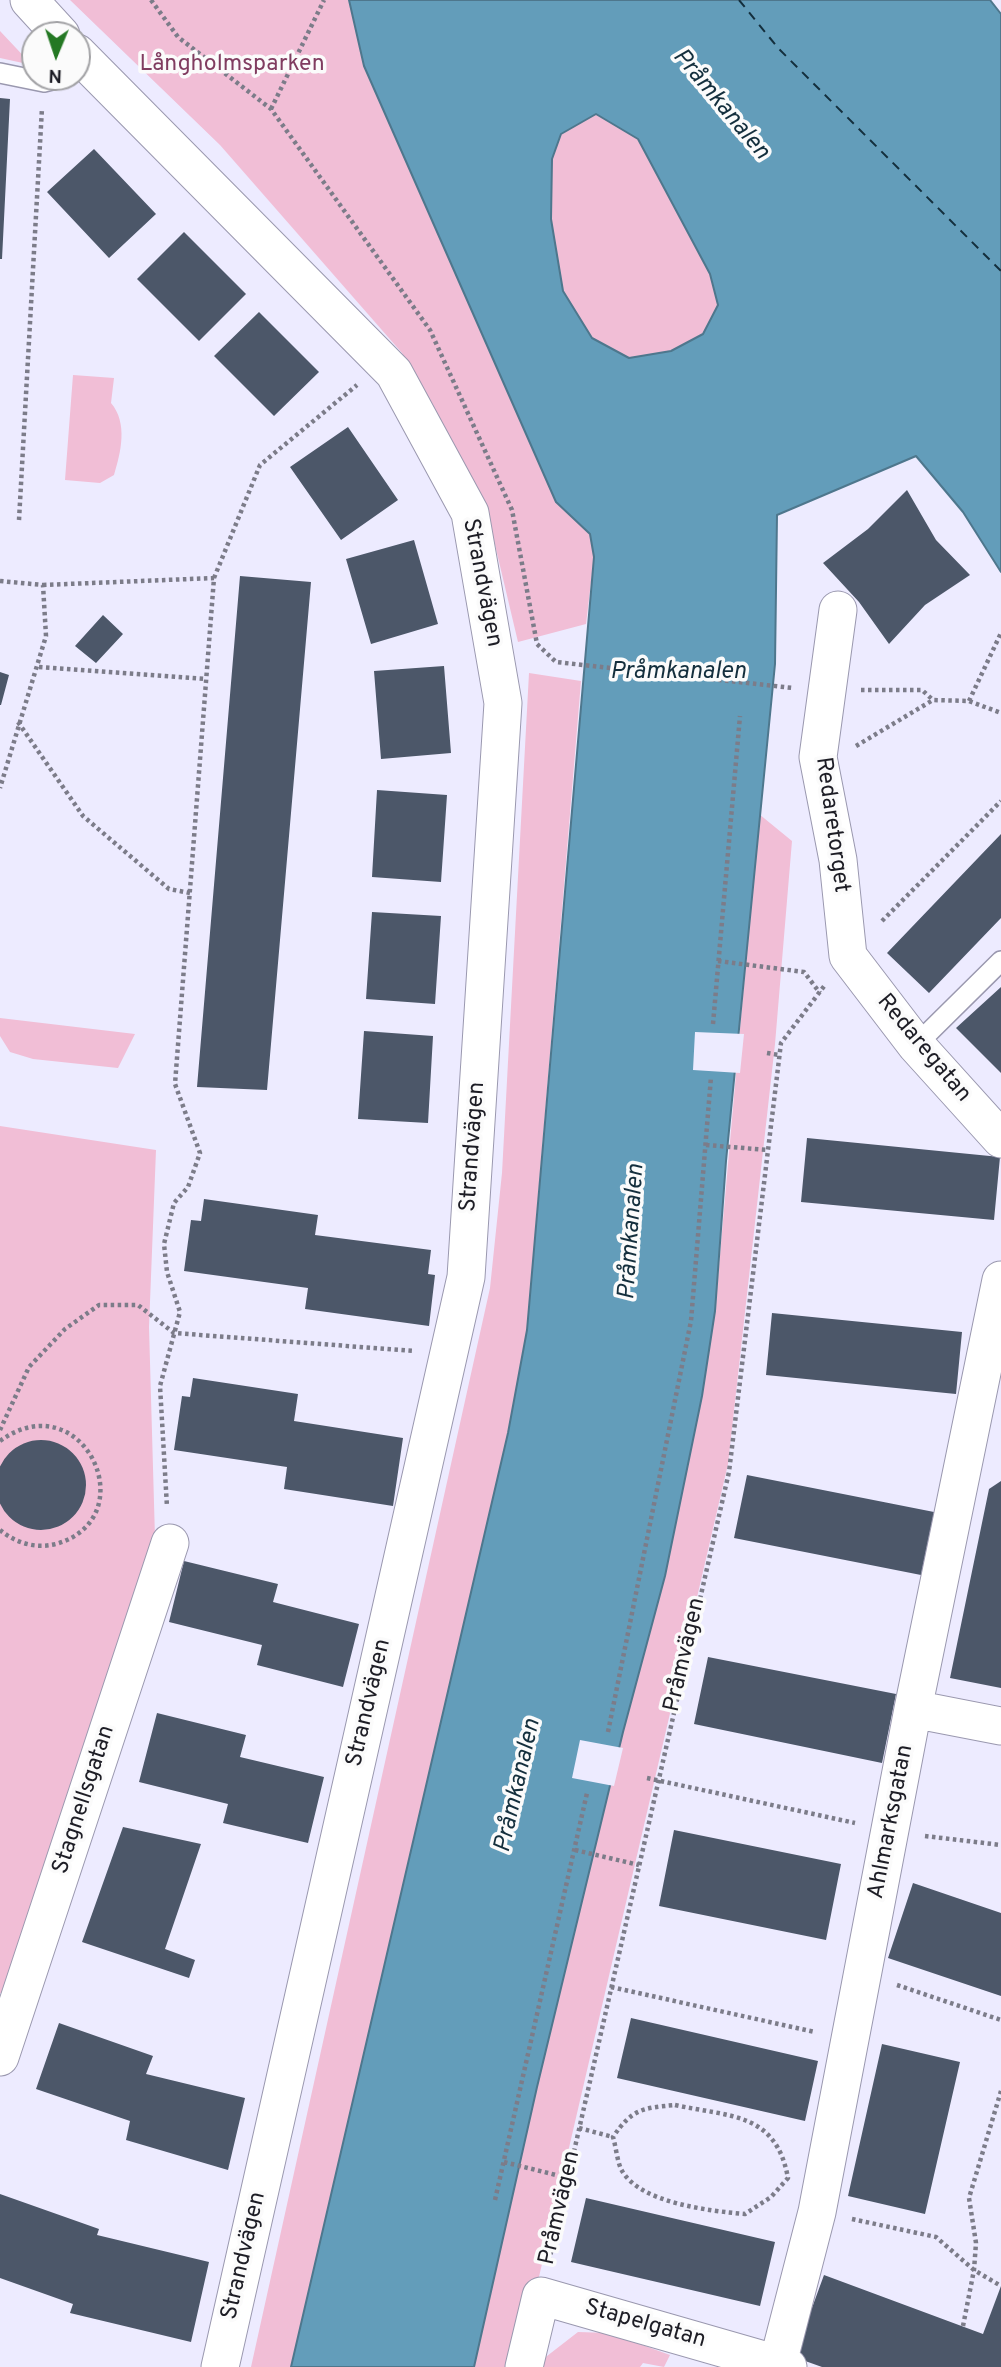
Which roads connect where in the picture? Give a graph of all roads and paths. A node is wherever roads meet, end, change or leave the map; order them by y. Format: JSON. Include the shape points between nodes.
{"nodes":[{"id":1,"x":29,"y":0,"type":"edge"},
{"id":2,"x":324,"y":0,"type":"edge"},
{"id":3,"x":48,"y":21,"type":"edge"},
{"id":4,"x":0,"y":73,"type":"edge"},
{"id":5,"x":21,"y":77,"type":"edge"},
{"id":6,"x":91,"y":81,"type":"edge"},
{"id":7,"x":43,"y":91,"type":"edge"},
{"id":8,"x":271,"y":109,"type":"dead end"},
{"id":9,"x":384,"y":363,"type":"junction"},
{"id":10,"x":19,"y":520,"type":"dead end"},
{"id":11,"x":214,"y":578,"type":"junction"},
{"id":12,"x":0,"y":582,"type":"edge"},
{"id":13,"x":43,"y":585,"type":"junction"},
{"id":14,"x":838,"y":610,"type":"dead end"},
{"id":15,"x":1001,"y":633,"type":"edge"},
{"id":16,"x":556,"y":663,"type":"dead end"},
{"id":17,"x":39,"y":667,"type":"junction"},
{"id":18,"x":206,"y":679,"type":"junction"},
{"id":19,"x":812,"y":689,"type":"junction"},
{"id":20,"x":933,"y":700,"type":"junction"},
{"id":21,"x":969,"y":701,"type":"junction"},
{"id":22,"x":1001,"y":713,"type":"edge"},
{"id":23,"x":740,"y":716,"type":"dead end"},
{"id":24,"x":18,"y":722,"type":"junction"},
{"id":25,"x":818,"y":757,"type":"junction"},
{"id":26,"x":0,"y":788,"type":"edge"},
{"id":27,"x":1001,"y":801,"type":"edge"},
{"id":28,"x":190,"y":893,"type":"junction"},
{"id":29,"x":848,"y":956,"type":"junction"},
{"id":30,"x":719,"y":961,"type":"junction"},
{"id":31,"x":1001,"y":961,"type":"edge"},
{"id":32,"x":820,"y":993,"type":"junction"},
{"id":33,"x":713,"y":1024,"type":"dead end"},
{"id":34,"x":916,"y":1045,"type":"junction"},
{"id":35,"x":766,"y":1053,"type":"dead end"},
{"id":36,"x":779,"y":1055,"type":"junction"},
{"id":37,"x":711,"y":1077,"type":"dead end"},
{"id":38,"x":1001,"y":1139,"type":"edge"},
{"id":39,"x":706,"y":1144,"type":"junction"},
{"id":40,"x":768,"y":1150,"type":"junction"},
{"id":41,"x":1001,"y":1280,"type":"edge"},
{"id":42,"x":174,"y":1333,"type":"junction"},
{"id":43,"x":449,"y":1353,"type":"junction"},
{"id":44,"x":0,"y":1430,"type":"edge"},
{"id":45,"x":0,"y":1441,"type":"edge"},
{"id":46,"x":0,"y":1530,"type":"edge"},
{"id":47,"x":170,"y":1543,"type":"joint"},
{"id":48,"x":913,"y":1709,"type":"junction"},
{"id":49,"x":1001,"y":1726,"type":"edge"},
{"id":50,"x":608,"y":1732,"type":"dead end"},
{"id":51,"x":647,"y":1779,"type":"dead end"},
{"id":52,"x":657,"y":1781,"type":"junction"},
{"id":53,"x":587,"y":1793,"type":"dead end"},
{"id":54,"x":891,"y":1831,"type":"junction"},
{"id":55,"x":1001,"y":1845,"type":"edge"},
{"id":56,"x":575,"y":1850,"type":"junction"},
{"id":57,"x":639,"y":1865,"type":"junction"},
{"id":58,"x":863,"y":1973,"type":"junction"},
{"id":59,"x":611,"y":1987,"type":"junction"},
{"id":60,"x":1001,"y":2020,"type":"edge"},
{"id":61,"x":4,"y":2033,"type":"edge"},
{"id":62,"x":849,"y":2040,"type":"junction"},
{"id":63,"x":1001,"y":2091,"type":"edge"},
{"id":64,"x":579,"y":2129,"type":"junction"},
{"id":65,"x":613,"y":2137,"type":"junction"},
{"id":66,"x":504,"y":2162,"type":"junction"},
{"id":67,"x":568,"y":2178,"type":"junction"},
{"id":68,"x":495,"y":2200,"type":"dead end"},
{"id":69,"x":817,"y":2211,"type":"junction"},
{"id":70,"x":974,"y":2270,"type":"junction"},
{"id":71,"x":1001,"y":2286,"type":"edge"},
{"id":72,"x":541,"y":2296,"type":"junction"},
{"id":73,"x":963,"y":2326,"type":"dead end"},
{"id":74,"x":783,"y":2365,"type":"edge"},
{"id":75,"x":220,"y":2367,"type":"edge"},
{"id":76,"x":524,"y":2367,"type":"edge"}],
"edges":[{"from":1,"to":3,"type":"street"},
{"from":2,"to":8,"type":"path"},
{"from":4,"to":5,"type":"lane"},
{"from":6,"to":9,"type":"street","name":"Strandvägen"},
{"from":7,"to":10,"type":"path"},
{"from":9,"to":11,"type":"path","via":[[260,465]]},
{"from":9,"to":43,"type":"street","name":"Strandvägen","via":[[394,373],[470,513],[503,702],[466,1277]]},
{"from":11,"to":13,"type":"path"},
{"from":11,"to":18,"type":"path"},
{"from":12,"to":13,"type":"path"},
{"from":13,"to":17,"type":"path","via":[[46,636]]},
{"from":14,"to":19,"type":"street","name":"Redaretorget"},
{"from":15,"to":21,"type":"path"},
{"from":16,"to":19,"type":"path"},
{"from":17,"to":18,"type":"path"},
{"from":17,"to":24,"type":"path"},
{"from":18,"to":28,"type":"path"},
{"from":19,"to":20,"type":"path","via":[[922,690]]},
{"from":19,"to":25,"type":"street","name":"Redaretorget"},
{"from":20,"to":21,"type":"path"},
{"from":20,"to":25,"type":"path","via":[[839,755]]},
{"from":21,"to":22,"type":"path"},
{"from":23,"to":30,"type":"path"},
{"from":24,"to":26,"type":"path"},
{"from":24,"to":28,"type":"path","via":[[83,816],[169,890]]},
{"from":25,"to":29,"type":"street","name":"Redaretorget","via":[[838,860]]},
{"from":27,"to":29,"type":"path","name":"Pråmvägen"},
{"from":28,"to":42,"type":"path","via":[[175,1084],[200,1153],[188,1188],[174,1203],[164,1244],[180,1312]]},
{"from":29,"to":32,"type":"path","name":"Pråmvägen"},
{"from":29,"to":34,"type":"street","name":"Redaregatan"},
{"from":30,"to":32,"type":"path","via":[[804,972]]},
{"from":30,"to":33,"type":"path"},
{"from":31,"to":34,"type":"lane"},
{"from":32,"to":36,"type":"path","name":"Pråmvägen","via":[[781,1043]]},
{"from":34,"to":38,"type":"street","name":"Redaregatan"},
{"from":35,"to":36,"type":"path"},
{"from":36,"to":40,"type":"path","name":"Pråmvägen"},
{"from":37,"to":39,"type":"path"},
{"from":39,"to":40,"type":"path"},
{"from":39,"to":50,"type":"path","via":[[691,1321]]},
{"from":40,"to":52,"type":"path","name":"Pråmvägen","via":[[729,1472]]},
{"from":41,"to":48,"type":"street","name":"Ahlmarksgatan"},
{"from":42,"to":43,"type":"path"},
{"from":42,"to":44,"type":"path","via":[[138,1305],[99,1305],[65,1329],[29,1367]]},
{"from":42,"to":47,"type":"path","via":[[160,1386]]},
{"from":43,"to":75,"type":"street","name":"Strandvägen"},
{"from":45,"to":46,"type":"path","via":[[27,1427],[46,1426],[68,1433],[95,1460],[101,1487],[92,1518],[67,1540],[29,1545]]},
{"from":47,"to":61,"type":"street","name":"Stagnellsgatan"},
{"from":48,"to":49,"type":"street"},
{"from":48,"to":54,"type":"street","name":"Ahlmarksgatan"},
{"from":51,"to":52,"type":"path"},
{"from":52,"to":54,"type":"path"},
{"from":52,"to":57,"type":"path","name":"Pråmvägen"},
{"from":53,"to":56,"type":"path"},
{"from":54,"to":55,"type":"path"},
{"from":54,"to":58,"type":"street","name":"Ahlmarksgatan"},
{"from":56,"to":57,"type":"path"},
{"from":56,"to":66,"type":"path"},
{"from":57,"to":59,"type":"path","name":"Pråmvägen"},
{"from":58,"to":60,"type":"path"},
{"from":58,"to":62,"type":"street","name":"Ahlmarksgatan"},
{"from":59,"to":62,"type":"path"},
{"from":59,"to":64,"type":"path","name":"Pråmvägen"},
{"from":62,"to":69,"type":"street","name":"Ahlmarksgatan"},
{"from":63,"to":70,"type":"path","via":[[969,2198],[976,2243]]},
{"from":64,"to":65,"type":"path"},
{"from":64,"to":67,"type":"path","name":"Pråmvägen"},
{"from":65,"to":65,"type":"path","via":[[621,2169],[641,2190],[685,2204],[745,2214],[771,2197],[788,2178],[775,2139],[761,2125],[733,2118],[675,2105],[644,2107],[626,2118]]},
{"from":66,"to":67,"type":"path"},
{"from":66,"to":68,"type":"path"},
{"from":67,"to":72,"type":"path","name":"Pråmvägen"},
{"from":69,"to":70,"type":"path","via":[[936,2237]]},
{"from":69,"to":74,"type":"street","name":"Ahlmarksgatan"},
{"from":70,"to":71,"type":"path"},
{"from":70,"to":73,"type":"path"},
{"from":72,"to":74,"type":"street","name":"Stapelgatan"},
{"from":72,"to":76,"type":"street","name":"Pråmvägen"}]}
